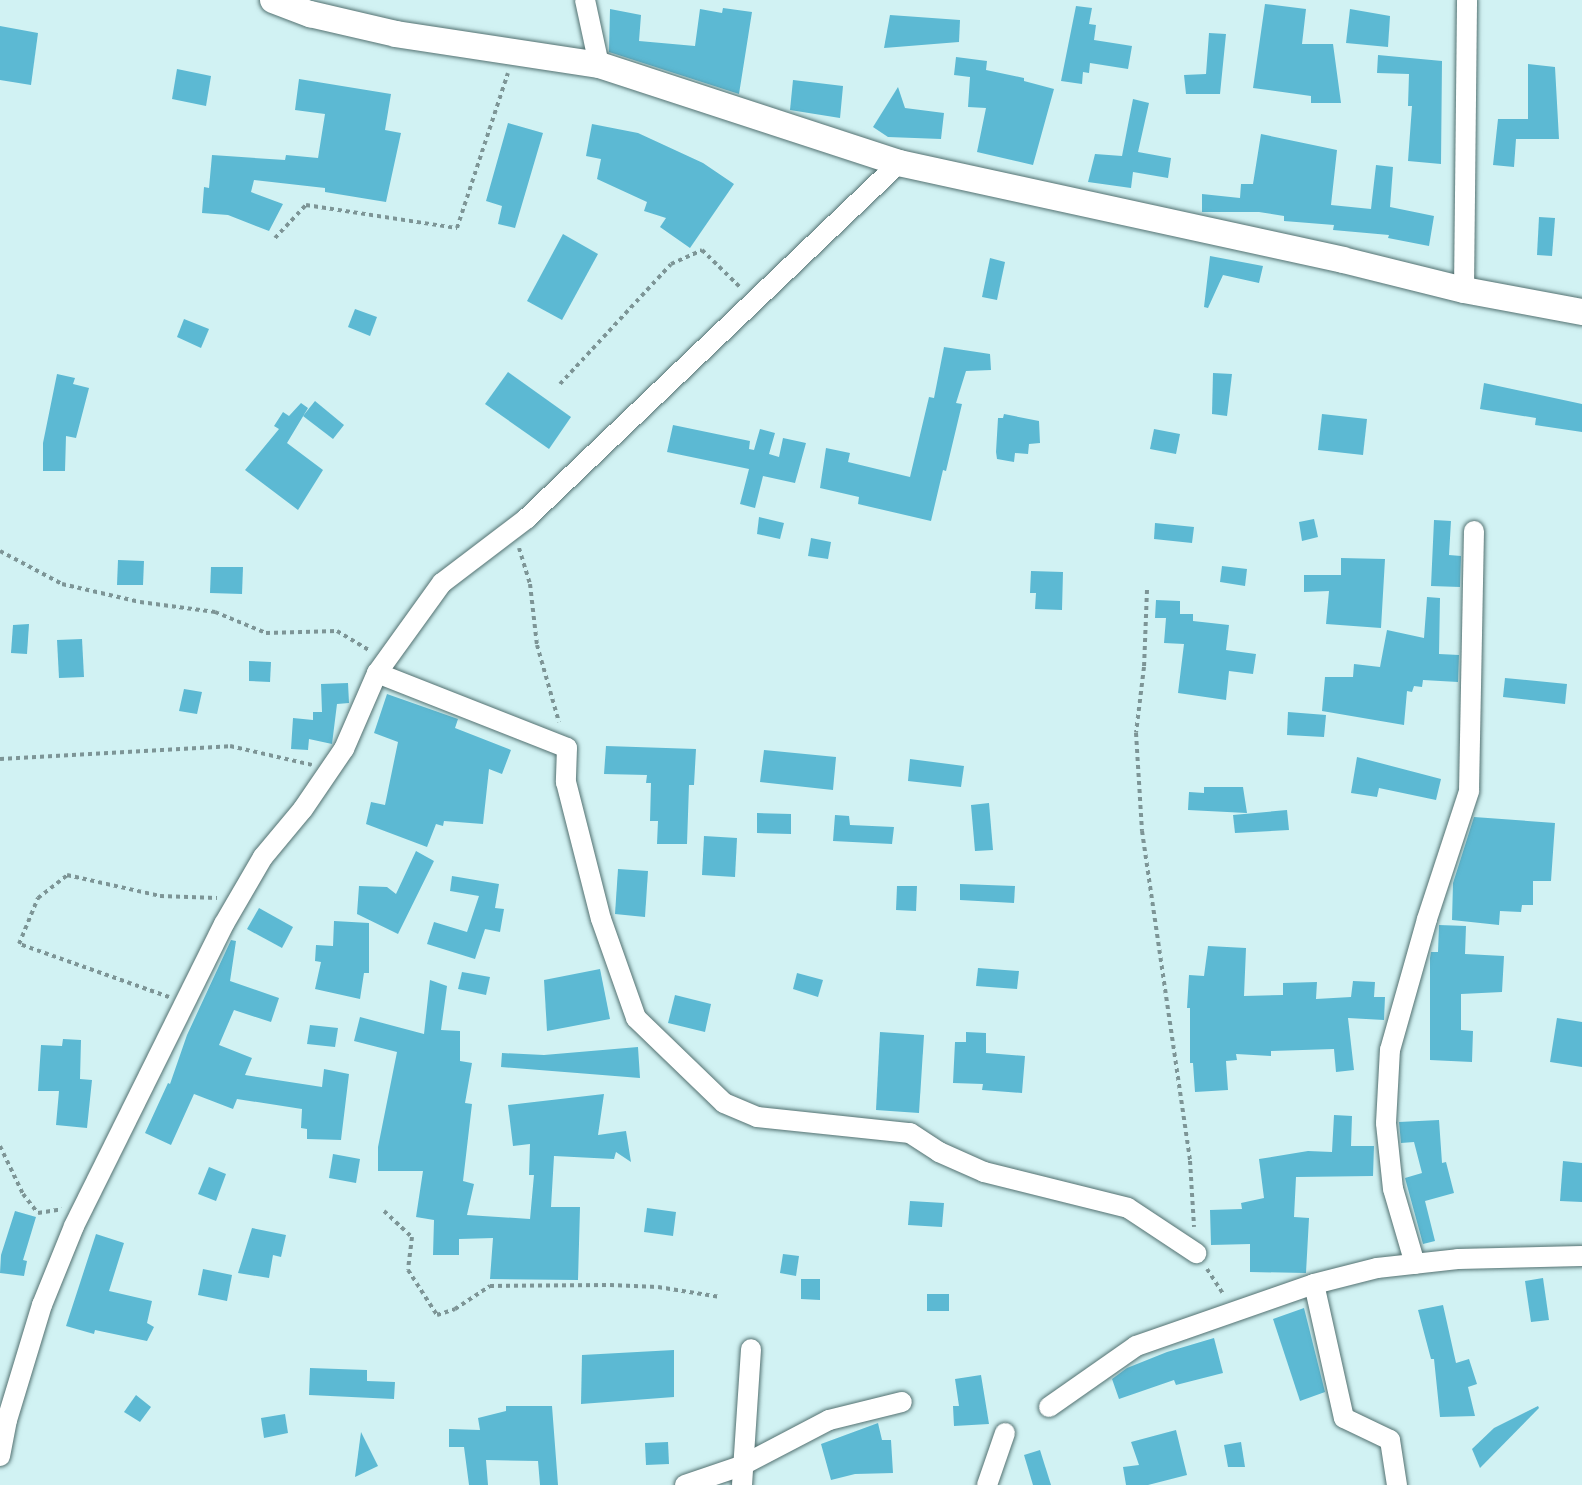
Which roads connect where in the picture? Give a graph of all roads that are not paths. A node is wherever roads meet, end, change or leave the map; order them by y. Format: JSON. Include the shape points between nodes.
{"nodes":[{"id":1,"x":273,"y":0,"type":"edge"},
{"id":2,"x":585,"y":0,"type":"edge"},
{"id":3,"x":1467,"y":0,"type":"edge"},
{"id":4,"x":599,"y":65,"type":"junction"},
{"id":5,"x":899,"y":163,"type":"junction"},
{"id":6,"x":1464,"y":290,"type":"junction"},
{"id":7,"x":1582,"y":312,"type":"edge"},
{"id":8,"x":1474,"y":531,"type":"dead end"},
{"id":9,"x":382,"y":667,"type":"junction"},
{"id":10,"x":1196,"y":1253,"type":"road end"},
{"id":11,"x":1582,"y":1256,"type":"edge"},
{"id":12,"x":1415,"y":1264,"type":"junction"},
{"id":13,"x":1314,"y":1284,"type":"junction"},
{"id":14,"x":751,"y":1349,"type":"dead end"},
{"id":15,"x":902,"y":1402,"type":"dead end"},
{"id":16,"x":1049,"y":1407,"type":"dead end"},
{"id":17,"x":1005,"y":1433,"type":"dead end"},
{"id":18,"x":0,"y":1456,"type":"edge"},
{"id":19,"x":741,"y":1476,"type":"edge"},
{"id":20,"x":685,"y":1485,"type":"edge"},
{"id":21,"x":987,"y":1485,"type":"edge"},
{"id":22,"x":1397,"y":1485,"type":"edge"}],
"edges":[{"from":1,"to":4,"type":"main road","via":[[382,30]]},
{"from":2,"to":4,"type":"street"},
{"from":3,"to":6,"type":"street"},
{"from":4,"to":5,"type":"main road"},
{"from":5,"to":6,"type":"main road"},
{"from":5,"to":9,"type":"street","via":[[513,529],[442,583]]},
{"from":6,"to":7,"type":"main road"},
{"from":8,"to":12,"type":"street","via":[[1469,791],[1390,1050],[1386,1123],[1393,1189]]},
{"from":9,"to":10,"type":"street","via":[[567,748],[566,782],[601,919],[636,1018],[724,1103],[757,1117],[910,1133],[984,1172],[1128,1208]]},
{"from":9,"to":18,"type":"street","via":[[344,749],[238,898],[84,1205],[42,1305]]},
{"from":11,"to":12,"type":"street"},
{"from":12,"to":13,"type":"street"},
{"from":13,"to":16,"type":"street","via":[[1136,1346]]},
{"from":13,"to":22,"type":"street","via":[[1344,1418],[1390,1440]]},
{"from":14,"to":19,"type":"street"},
{"from":15,"to":19,"type":"street","via":[[829,1420]]},
{"from":17,"to":21,"type":"street"},
{"from":19,"to":20,"type":"street"}]}
